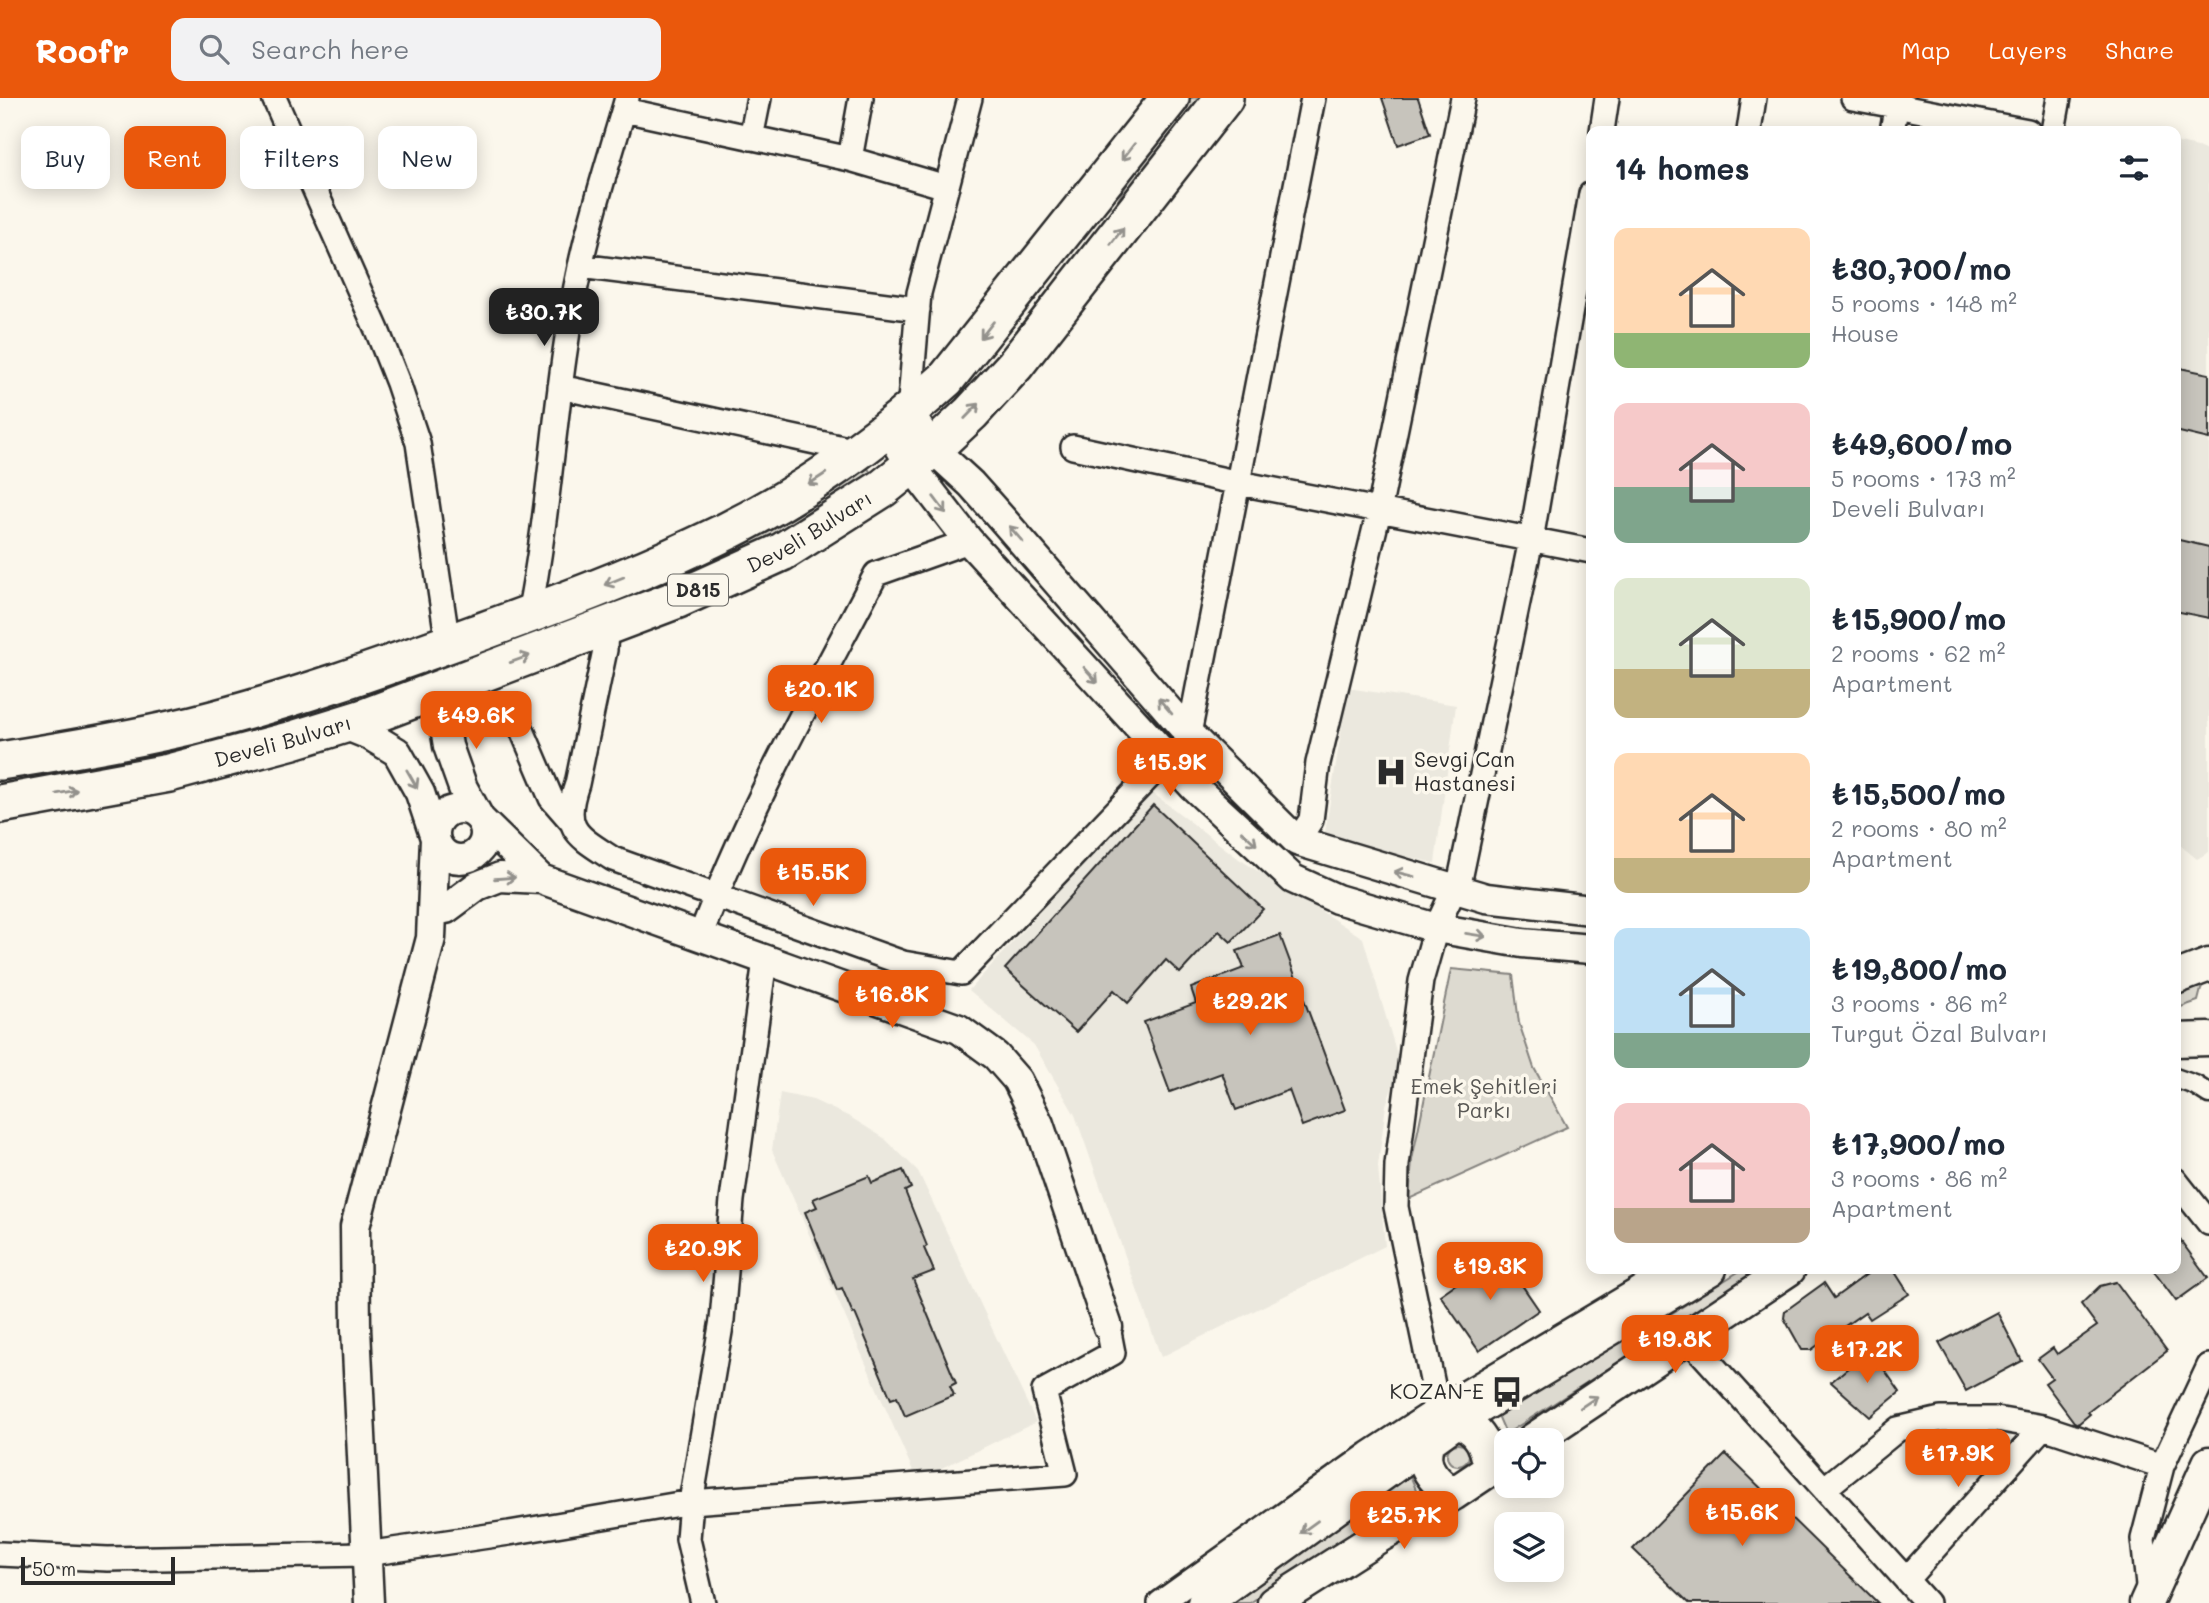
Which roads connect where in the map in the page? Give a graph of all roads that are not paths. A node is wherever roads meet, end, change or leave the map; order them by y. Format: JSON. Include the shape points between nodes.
{"nodes":[{"id":1,"x":274,"y":98,"type":"edge"},
{"id":2,"x":759,"y":98,"type":"edge"},
{"id":3,"x":861,"y":98,"type":"edge"},
{"id":4,"x":970,"y":98,"type":"edge"},
{"id":5,"x":1170,"y":98,"type":"edge"},
{"id":6,"x":1224,"y":98,"type":"edge"},
{"id":7,"x":1313,"y":98,"type":"edge"},
{"id":8,"x":1463,"y":98,"type":"edge"},
{"id":9,"x":1607,"y":98,"type":"edge"},
{"id":10,"x":1754,"y":98,"type":"edge"},
{"id":11,"x":1853,"y":98,"type":"edge"},
{"id":12,"x":2059,"y":98,"type":"edge"},
{"id":13,"x":1897,"y":102,"type":"edge"},
{"id":14,"x":626,"y":104,"type":"edge"},
{"id":15,"x":1603,"y":126,"type":"edge"},
{"id":16,"x":1750,"y":126,"type":"edge"},
{"id":17,"x":1893,"y":126,"type":"edge"},
{"id":18,"x":2005,"y":126,"type":"edge"},
{"id":19,"x":2054,"y":126,"type":"edge"},
{"id":20,"x":751,"y":138,"type":"junction"},
{"id":21,"x":850,"y":159,"type":"junction"},
{"id":22,"x":946,"y":187,"type":"junction"},
{"id":23,"x":1586,"y":223,"type":"edge"},
{"id":24,"x":580,"y":266,"type":"junction"},
{"id":25,"x":918,"y":309,"type":"junction"},
{"id":26,"x":560,"y":387,"type":"junction"},
{"id":27,"x":898,"y":421,"type":"junction"},
{"id":28,"x":1073,"y":447,"type":"dead end"},
{"id":29,"x":857,"y":451,"type":"junction"},
{"id":30,"x":922,"y":457,"type":"junction"},
{"id":31,"x":1239,"y":483,"type":"junction"},
{"id":32,"x":1379,"y":510,"type":"junction"},
{"id":33,"x":1531,"y":540,"type":"junction"},
{"id":34,"x":970,"y":541,"type":"junction"},
{"id":35,"x":1586,"y":550,"type":"edge"},
{"id":36,"x":529,"y":614,"type":"junction"},
{"id":37,"x":606,"y":627,"type":"junction"},
{"id":38,"x":448,"y":644,"type":"junction"},
{"id":39,"x":454,"y":684,"type":"junction"},
{"id":40,"x":519,"y":723,"type":"dead end"},
{"id":41,"x":342,"y":724,"type":"junction"},
{"id":42,"x":1189,"y":734,"type":"junction"},
{"id":43,"x":1167,"y":758,"type":"junction"},
{"id":44,"x":0,"y":761,"type":"edge"},
{"id":45,"x":0,"y":804,"type":"edge"},
{"id":46,"x":480,"y":819,"type":"junction"},
{"id":47,"x":571,"y":821,"type":"junction"},
{"id":48,"x":435,"y":838,"type":"junction"},
{"id":49,"x":1297,"y":841,"type":"junction"},
{"id":50,"x":474,"y":854,"type":"junction"},
{"id":51,"x":541,"y":879,"type":"junction"},
{"id":52,"x":1455,"y":887,"type":"junction"},
{"id":53,"x":715,"y":897,"type":"junction"},
{"id":54,"x":446,"y":909,"type":"junction"},
{"id":55,"x":1586,"y":909,"type":"edge"},
{"id":56,"x":1436,"y":928,"type":"junction"},
{"id":57,"x":430,"y":937,"type":"junction"},
{"id":58,"x":700,"y":937,"type":"junction"},
{"id":59,"x":1586,"y":949,"type":"edge"},
{"id":60,"x":765,"y":960,"type":"junction"},
{"id":61,"x":2209,"y":965,"type":"edge"},
{"id":62,"x":2181,"y":976,"type":"edge"},
{"id":63,"x":2209,"y":1039,"type":"edge"},
{"id":64,"x":2181,"y":1040,"type":"edge"},
{"id":65,"x":2181,"y":1080,"type":"edge"},
{"id":66,"x":2209,"y":1094,"type":"edge"},
{"id":67,"x":2181,"y":1188,"type":"edge"},
{"id":68,"x":2209,"y":1223,"type":"edge"},
{"id":69,"x":1665,"y":1274,"type":"edge"},
{"id":70,"x":1701,"y":1274,"type":"edge"},
{"id":71,"x":1781,"y":1274,"type":"edge"},
{"id":72,"x":1108,"y":1327,"type":"joint"},
{"id":73,"x":1686,"y":1336,"type":"junction"},
{"id":74,"x":2207,"y":1375,"type":"edge"},
{"id":75,"x":1448,"y":1414,"type":"junction"},
{"id":76,"x":2043,"y":1427,"type":"junction"},
{"id":77,"x":1551,"y":1428,"type":"edge"},
{"id":78,"x":1427,"y":1441,"type":"junction"},
{"id":79,"x":1494,"y":1458,"type":"edge"},
{"id":80,"x":2209,"y":1463,"type":"edge"},
{"id":81,"x":2162,"y":1466,"type":"junction"},
{"id":82,"x":1494,"y":1467,"type":"edge"},
{"id":83,"x":1824,"y":1489,"type":"junction"},
{"id":84,"x":1453,"y":1494,"type":"junction"},
{"id":85,"x":691,"y":1502,"type":"junction"},
{"id":86,"x":366,"y":1553,"type":"junction"},
{"id":87,"x":0,"y":1554,"type":"edge"},
{"id":88,"x":1906,"y":1580,"type":"junction"},
{"id":89,"x":2148,"y":1600,"type":"edge"},
{"id":90,"x":369,"y":1603,"type":"edge"},
{"id":91,"x":703,"y":1603,"type":"edge"},
{"id":92,"x":1160,"y":1603,"type":"edge"},
{"id":93,"x":1204,"y":1603,"type":"edge"},
{"id":94,"x":1274,"y":1603,"type":"edge"},
{"id":95,"x":1927,"y":1603,"type":"edge"}],
"edges":[{"from":1,"to":38,"type":"street","via":[[377,330],[418,443]]},
{"from":2,"to":20,"type":"street"},
{"from":3,"to":21,"type":"street"},
{"from":4,"to":22,"type":"street"},
{"from":5,"to":27,"type":"highway","name":"Develi Bulvarı","number":"D815","one_way":true,"via":[[968,354]]},
{"from":30,"to":6,"type":"highway","name":"Develi Bulvarı","number":"D815","one_way":true,"via":[[1015,365]]},
{"from":7,"to":31,"type":"street"},
{"from":8,"to":32,"type":"street"},
{"from":9,"to":15,"type":"street"},
{"from":10,"to":16,"type":"street"},
{"from":11,"to":13,"type":"street"},
{"from":12,"to":19,"type":"street"},
{"from":13,"to":17,"type":"street"},
{"from":13,"to":18,"type":"street"},
{"from":14,"to":20,"type":"street"},
{"from":14,"to":24,"type":"street"},
{"from":20,"to":21,"type":"street"},
{"from":21,"to":22,"type":"street"},
{"from":22,"to":25,"type":"street"},
{"from":23,"to":33,"type":"street"},
{"from":24,"to":25,"type":"street"},
{"from":24,"to":26,"type":"street"},
{"from":25,"to":27,"type":"street"},
{"from":26,"to":29,"type":"street"},
{"from":26,"to":36,"type":"street","via":[[542,550]]},
{"from":27,"to":29,"type":"highway","name":"Develi Bulvarı","number":"D815"},
{"from":27,"to":30,"type":"street"},
{"from":28,"to":31,"type":"street"},
{"from":29,"to":36,"type":"highway","name":"Develi Bulvarı","number":"D815","one_way":true,"via":[[791,496],[698,546]]},
{"from":30,"to":34,"type":"street","one_way":true},
{"from":30,"to":37,"type":"highway","name":"Develi Bulvarı","number":"D815","via":[[883,488],[782,552]]},
{"from":42,"to":30,"type":"street","one_way":true,"via":[[971,484]]},
{"from":31,"to":32,"type":"street"},
{"from":31,"to":42,"type":"street"},
{"from":32,"to":33,"type":"street"},
{"from":32,"to":49,"type":"street","via":[[1318,763],[1311,820]]},
{"from":33,"to":35,"type":"street"},
{"from":33,"to":52,"type":"street"},
{"from":34,"to":43,"type":"street","one_way":true},
{"from":34,"to":53,"type":"street","via":[[876,574],[791,736]]},
{"from":36,"to":38,"type":"highway","name":"Develi Bulvarı","number":"D815"},
{"from":39,"to":37,"type":"highway","name":"Develi Bulvarı","number":"D815","one_way":true},
{"from":37,"to":47,"type":"street","via":[[600,677],[570,803]]},
{"from":38,"to":44,"type":"highway","name":"Develi Bulvarı","number":"D815","via":[[192,725]]},
{"from":39,"to":41,"type":"highway","name":"Develi Bulvarı","number":"D815"},
{"from":39,"to":46,"type":"street","via":[[443,715],[448,746]]},
{"from":40,"to":47,"type":"street","via":[[551,798]]},
{"from":45,"to":41,"type":"highway","name":"Develi Bulvarı","number":"D815","one_way":true,"via":[[169,773]]},
{"from":41,"to":48,"type":"street","one_way":true,"via":[[397,752],[420,793]]},
{"from":42,"to":49,"type":"street"},
{"from":43,"to":53,"type":"street","via":[[961,973],[904,963]]},
{"from":43,"to":56,"type":"street","one_way":true,"via":[[1293,879],[1337,899]]},
{"from":46,"to":48,"type":"street","via":[[466,810],[450,811],[438,822]]},
{"from":46,"to":50,"type":"street","via":[[484,841]]},
{"from":46,"to":51,"type":"street"},
{"from":47,"to":53,"type":"street","via":[[579,836],[613,859]]},
{"from":48,"to":50,"type":"street","via":[[451,856]]},
{"from":48,"to":57,"type":"street"},
{"from":52,"to":49,"type":"street","one_way":true},
{"from":50,"to":54,"type":"street"},
{"from":54,"to":51,"type":"street","one_way":true,"via":[[477,886],[500,877]]},
{"from":51,"to":58,"type":"street"},
{"from":52,"to":55,"type":"street","via":[[1486,898]]},
{"from":52,"to":56,"type":"street"},
{"from":53,"to":58,"type":"street"},
{"from":54,"to":57,"type":"street"},
{"from":56,"to":59,"type":"street","one_way":true},
{"from":56,"to":75,"type":"street","via":[[1421,981],[1397,1165],[1396,1207]]},
{"from":57,"to":86,"type":"street","via":[[355,1227]]},
{"from":58,"to":60,"type":"street"},
{"from":60,"to":72,"type":"street","via":[[959,1029],[996,1056],[1017,1080],[1039,1124]]},
{"from":60,"to":85,"type":"street","via":[[732,1200],[722,1320]]},
{"from":61,"to":62,"type":"main road"},
{"from":63,"to":64,"type":"main road"},
{"from":65,"to":66,"type":"street"},
{"from":67,"to":68,"type":"street"},
{"from":69,"to":75,"type":"street"},
{"from":70,"to":75,"type":"main road"},
{"from":71,"to":73,"type":"main road"},
{"from":72,"to":85,"type":"street","via":[[1113,1353],[1044,1391],[1065,1474]]},
{"from":77,"to":73,"type":"main road","one_way":true},
{"from":73,"to":83,"type":"street"},
{"from":74,"to":81,"type":"street"},
{"from":75,"to":78,"type":"main road"},
{"from":75,"to":79,"type":"main road","via":[[1471,1427]]},
{"from":75,"to":92,"type":"street","via":[[1324,1484]]},
{"from":76,"to":81,"type":"street"},
{"from":76,"to":83,"type":"street","via":[[1996,1419],[1941,1419],[1898,1429]]},
{"from":76,"to":88,"type":"street"},
{"from":78,"to":84,"type":"main road","via":[[1424,1461],[1430,1476]]},
{"from":78,"to":93,"type":"main road","one_way":true},
{"from":80,"to":89,"type":"main road"},
{"from":81,"to":89,"type":"street","via":[[2143,1539]]},
{"from":82,"to":84,"type":"main road"},
{"from":83,"to":88,"type":"street"},
{"from":84,"to":94,"type":"main road"},
{"from":85,"to":86,"type":"street"},
{"from":85,"to":91,"type":"street","via":[[688,1539]]},
{"from":86,"to":87,"type":"street","via":[[108,1559]]},
{"from":86,"to":90,"type":"street"},
{"from":88,"to":95,"type":"street"}]}
